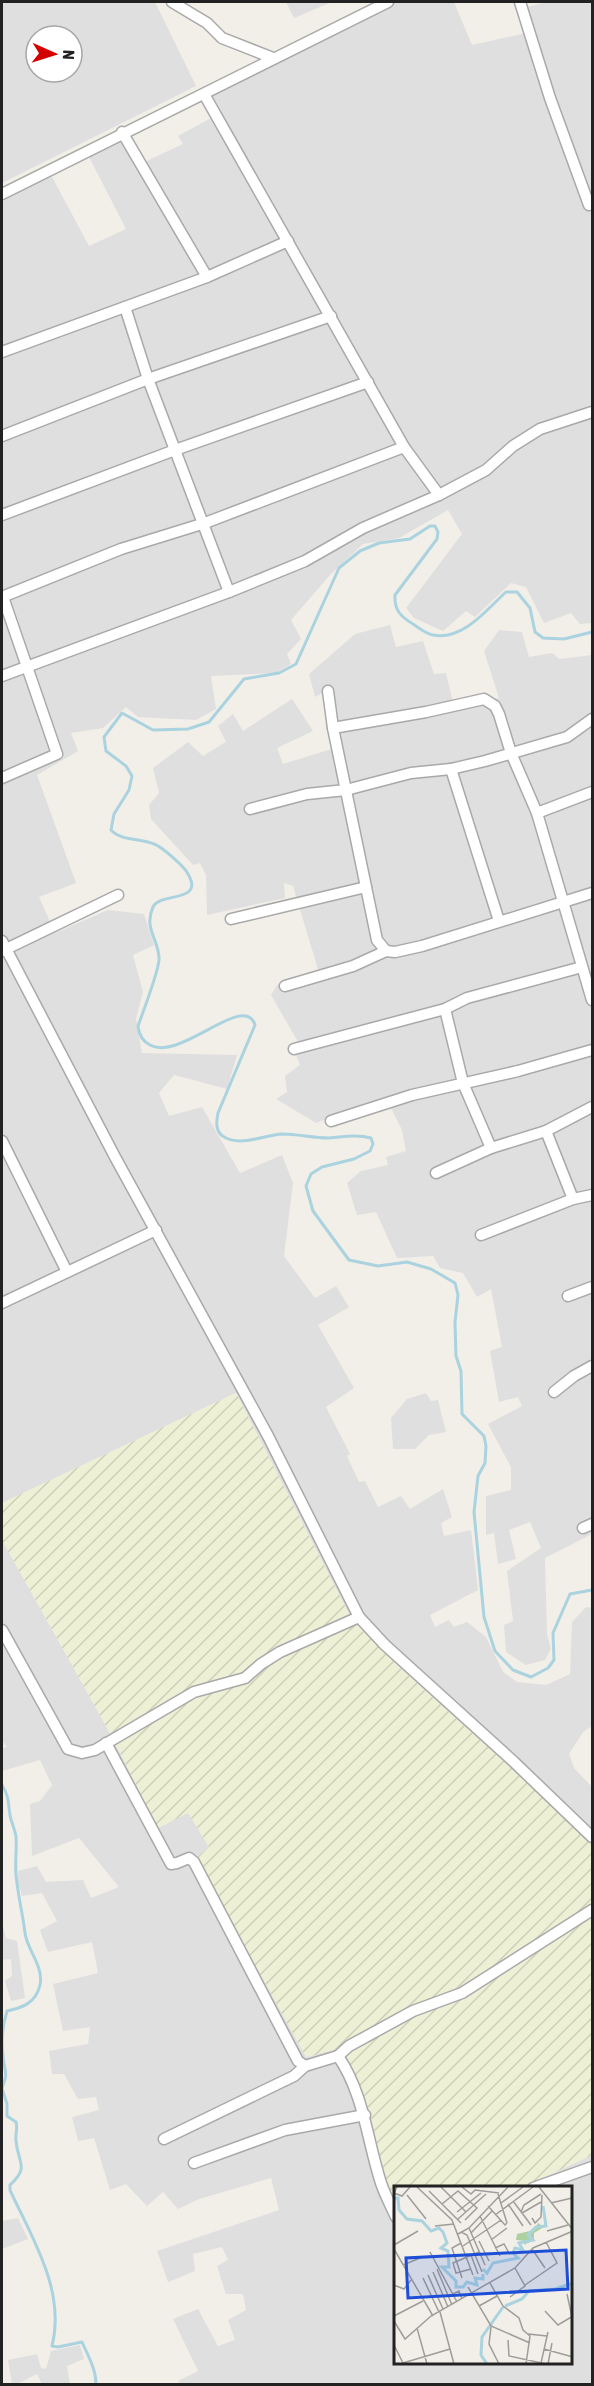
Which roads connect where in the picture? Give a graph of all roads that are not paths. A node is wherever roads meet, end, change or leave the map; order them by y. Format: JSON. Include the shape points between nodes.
{"nodes":[{"id":1,"x":172,"y":2,"type":"edge"},
{"id":2,"x":388,"y":2,"type":"edge"},
{"id":3,"x":520,"y":2,"type":"edge"},
{"id":4,"x":273,"y":58,"type":"junction"},
{"id":5,"x":204,"y":94,"type":"junction"},
{"id":6,"x":122,"y":132,"type":"junction"},
{"id":7,"x":2,"y":194,"type":"edge"},
{"id":8,"x":590,"y":205,"type":"dead end"},
{"id":9,"x":288,"y":241,"type":"junction"},
{"id":10,"x":207,"y":277,"type":"junction"},
{"id":11,"x":124,"y":307,"type":"junction"},
{"id":12,"x":331,"y":316,"type":"junction"},
{"id":13,"x":2,"y":352,"type":"edge"},
{"id":14,"x":148,"y":379,"type":"junction"},
{"id":15,"x":368,"y":382,"type":"junction"},
{"id":16,"x":592,"y":412,"type":"edge"},
{"id":17,"x":2,"y":435,"type":"edge"},
{"id":18,"x":404,"y":447,"type":"junction"},
{"id":19,"x":175,"y":450,"type":"junction"},
{"id":20,"x":439,"y":495,"type":"junction"},
{"id":21,"x":2,"y":515,"type":"edge"},
{"id":22,"x":205,"y":523,"type":"junction"},
{"id":23,"x":229,"y":591,"type":"junction"},
{"id":24,"x":2,"y":597,"type":"edge"},
{"id":25,"x":27,"y":665,"type":"junction"},
{"id":26,"x":2,"y":676,"type":"edge"},
{"id":27,"x":328,"y":691,"type":"dead end"},
{"id":28,"x":592,"y":719,"type":"edge"},
{"id":29,"x":333,"y":728,"type":"junction"},
{"id":30,"x":511,"y":753,"type":"junction"},
{"id":31,"x":452,"y":769,"type":"junction"},
{"id":32,"x":2,"y":778,"type":"edge"},
{"id":33,"x":346,"y":790,"type":"junction"},
{"id":34,"x":592,"y":792,"type":"edge"},
{"id":35,"x":250,"y":809,"type":"dead end"},
{"id":36,"x":537,"y":813,"type":"junction"},
{"id":37,"x":366,"y":887,"type":"junction"},
{"id":38,"x":592,"y":893,"type":"edge"},
{"id":39,"x":118,"y":895,"type":"dead end"},
{"id":40,"x":563,"y":904,"type":"junction"},
{"id":41,"x":231,"y":919,"type":"dead end"},
{"id":42,"x":500,"y":921,"type":"junction"},
{"id":43,"x":3,"y":947,"type":"edge"},
{"id":44,"x":386,"y":951,"type":"junction"},
{"id":45,"x":586,"y":974,"type":"edge"},
{"id":46,"x":285,"y":986,"type":"dead end"},
{"id":47,"x":592,"y":1000,"type":"edge"},
{"id":48,"x":445,"y":1009,"type":"junction"},
{"id":49,"x":294,"y":1049,"type":"dead end"},
{"id":50,"x":592,"y":1050,"type":"edge"},
{"id":51,"x":463,"y":1083,"type":"junction"},
{"id":52,"x":592,"y":1107,"type":"edge"},
{"id":53,"x":331,"y":1121,"type":"dead end"},
{"id":54,"x":546,"y":1131,"type":"junction"},
{"id":55,"x":2,"y":1141,"type":"edge"},
{"id":56,"x":491,"y":1148,"type":"junction"},
{"id":57,"x":436,"y":1173,"type":"dead end"},
{"id":58,"x":592,"y":1195,"type":"edge"},
{"id":59,"x":573,"y":1199,"type":"junction"},
{"id":60,"x":156,"y":1230,"type":"junction"},
{"id":61,"x":481,"y":1234,"type":"dead end"},
{"id":62,"x":67,"y":1272,"type":"junction"},
{"id":63,"x":592,"y":1287,"type":"edge"},
{"id":64,"x":568,"y":1296,"type":"dead end"},
{"id":65,"x":2,"y":1303,"type":"edge"},
{"id":66,"x":592,"y":1366,"type":"edge"},
{"id":67,"x":554,"y":1392,"type":"dead end"},
{"id":68,"x":358,"y":1617,"type":"junction"},
{"id":69,"x":2,"y":1630,"type":"edge"},
{"id":70,"x":106,"y":1743,"type":"junction"},
{"id":71,"x":592,"y":1837,"type":"edge"},
{"id":72,"x":592,"y":1910,"type":"edge"},
{"id":73,"x":338,"y":2056,"type":"junction"},
{"id":74,"x":305,"y":2066,"type":"junction"},
{"id":75,"x":365,"y":2115,"type":"junction"},
{"id":76,"x":164,"y":2139,"type":"dead end"},
{"id":77,"x":194,"y":2163,"type":"dead end"},
{"id":78,"x":592,"y":2167,"type":"edge"},
{"id":79,"x":539,"y":2186,"type":"edge"},
{"id":80,"x":394,"y":2213,"type":"edge"}],
"edges":[{"from":1,"to":4,"type":"street","via":[[207,23],[222,38]]},
{"from":2,"to":4,"type":"street"},
{"from":3,"to":8,"type":"street"},
{"from":4,"to":5,"type":"street"},
{"from":5,"to":6,"type":"street"},
{"from":5,"to":9,"type":"street"},
{"from":6,"to":7,"type":"street"},
{"from":6,"to":10,"type":"street"},
{"from":9,"to":10,"type":"street"},
{"from":9,"to":12,"type":"street"},
{"from":10,"to":11,"type":"street"},
{"from":11,"to":13,"type":"street"},
{"from":11,"to":14,"type":"street"},
{"from":12,"to":14,"type":"street"},
{"from":12,"to":15,"type":"street"},
{"from":14,"to":17,"type":"street"},
{"from":14,"to":19,"type":"street"},
{"from":15,"to":18,"type":"street"},
{"from":15,"to":19,"type":"street"},
{"from":16,"to":20,"type":"street","via":[[540,429],[486,470]]},
{"from":18,"to":20,"type":"street"},
{"from":18,"to":22,"type":"street"},
{"from":19,"to":21,"type":"street"},
{"from":19,"to":22,"type":"street"},
{"from":20,"to":23,"type":"street","via":[[363,528],[305,561]]},
{"from":22,"to":23,"type":"street"},
{"from":22,"to":24,"type":"street","via":[[121,549]]},
{"from":23,"to":25,"type":"street"},
{"from":24,"to":25,"type":"street"},
{"from":25,"to":26,"type":"street"},
{"from":25,"to":32,"type":"street","via":[[57,754]]},
{"from":27,"to":29,"type":"street"},
{"from":28,"to":30,"type":"street","via":[[567,737]]},
{"from":29,"to":30,"type":"street","via":[[484,699],[500,714]]},
{"from":29,"to":33,"type":"street"},
{"from":30,"to":31,"type":"street"},
{"from":30,"to":36,"type":"street"},
{"from":31,"to":33,"type":"street","via":[[411,773]]},
{"from":31,"to":42,"type":"street"},
{"from":33,"to":35,"type":"street","via":[[307,794]]},
{"from":33,"to":37,"type":"street"},
{"from":34,"to":36,"type":"street"},
{"from":36,"to":40,"type":"street"},
{"from":37,"to":41,"type":"street"},
{"from":37,"to":44,"type":"street","via":[[377,940]]},
{"from":38,"to":40,"type":"street"},
{"from":39,"to":43,"type":"street"},
{"from":40,"to":42,"type":"street"},
{"from":40,"to":45,"type":"street"},
{"from":42,"to":44,"type":"street","via":[[422,946]]},
{"from":43,"to":60,"type":"street"},
{"from":44,"to":46,"type":"street","via":[[353,966]]},
{"from":45,"to":47,"type":"street"},
{"from":45,"to":48,"type":"street","via":[[467,998]]},
{"from":48,"to":49,"type":"street"},
{"from":48,"to":51,"type":"street"},
{"from":50,"to":51,"type":"street"},
{"from":51,"to":53,"type":"street"},
{"from":51,"to":56,"type":"street"},
{"from":52,"to":54,"type":"street"},
{"from":54,"to":56,"type":"street"},
{"from":54,"to":59,"type":"street"},
{"from":55,"to":62,"type":"street"},
{"from":56,"to":57,"type":"street"},
{"from":58,"to":59,"type":"street"},
{"from":59,"to":61,"type":"street"},
{"from":60,"to":62,"type":"street"},
{"from":60,"to":68,"type":"street","via":[[268,1436]]},
{"from":62,"to":65,"type":"street"},
{"from":63,"to":64,"type":"street"},
{"from":66,"to":67,"type":"street"},
{"from":68,"to":70,"type":"street","via":[[280,1652],[245,1678],[194,1692]]},
{"from":68,"to":71,"type":"street"},
{"from":69,"to":70,"type":"street","via":[[68,1749],[82,1753]]},
{"from":70,"to":74,"type":"street","via":[[171,1864],[189,1858],[194,1862],[298,2061]]},
{"from":72,"to":73,"type":"street","via":[[462,1993],[413,2011]]},
{"from":73,"to":74,"type":"street"},
{"from":73,"to":75,"type":"street"},
{"from":74,"to":76,"type":"street","via":[[294,2076]]},
{"from":75,"to":77,"type":"street","via":[[285,2130]]},
{"from":75,"to":80,"type":"street","via":[[381,2184]]},
{"from":78,"to":79,"type":"street"}]}
